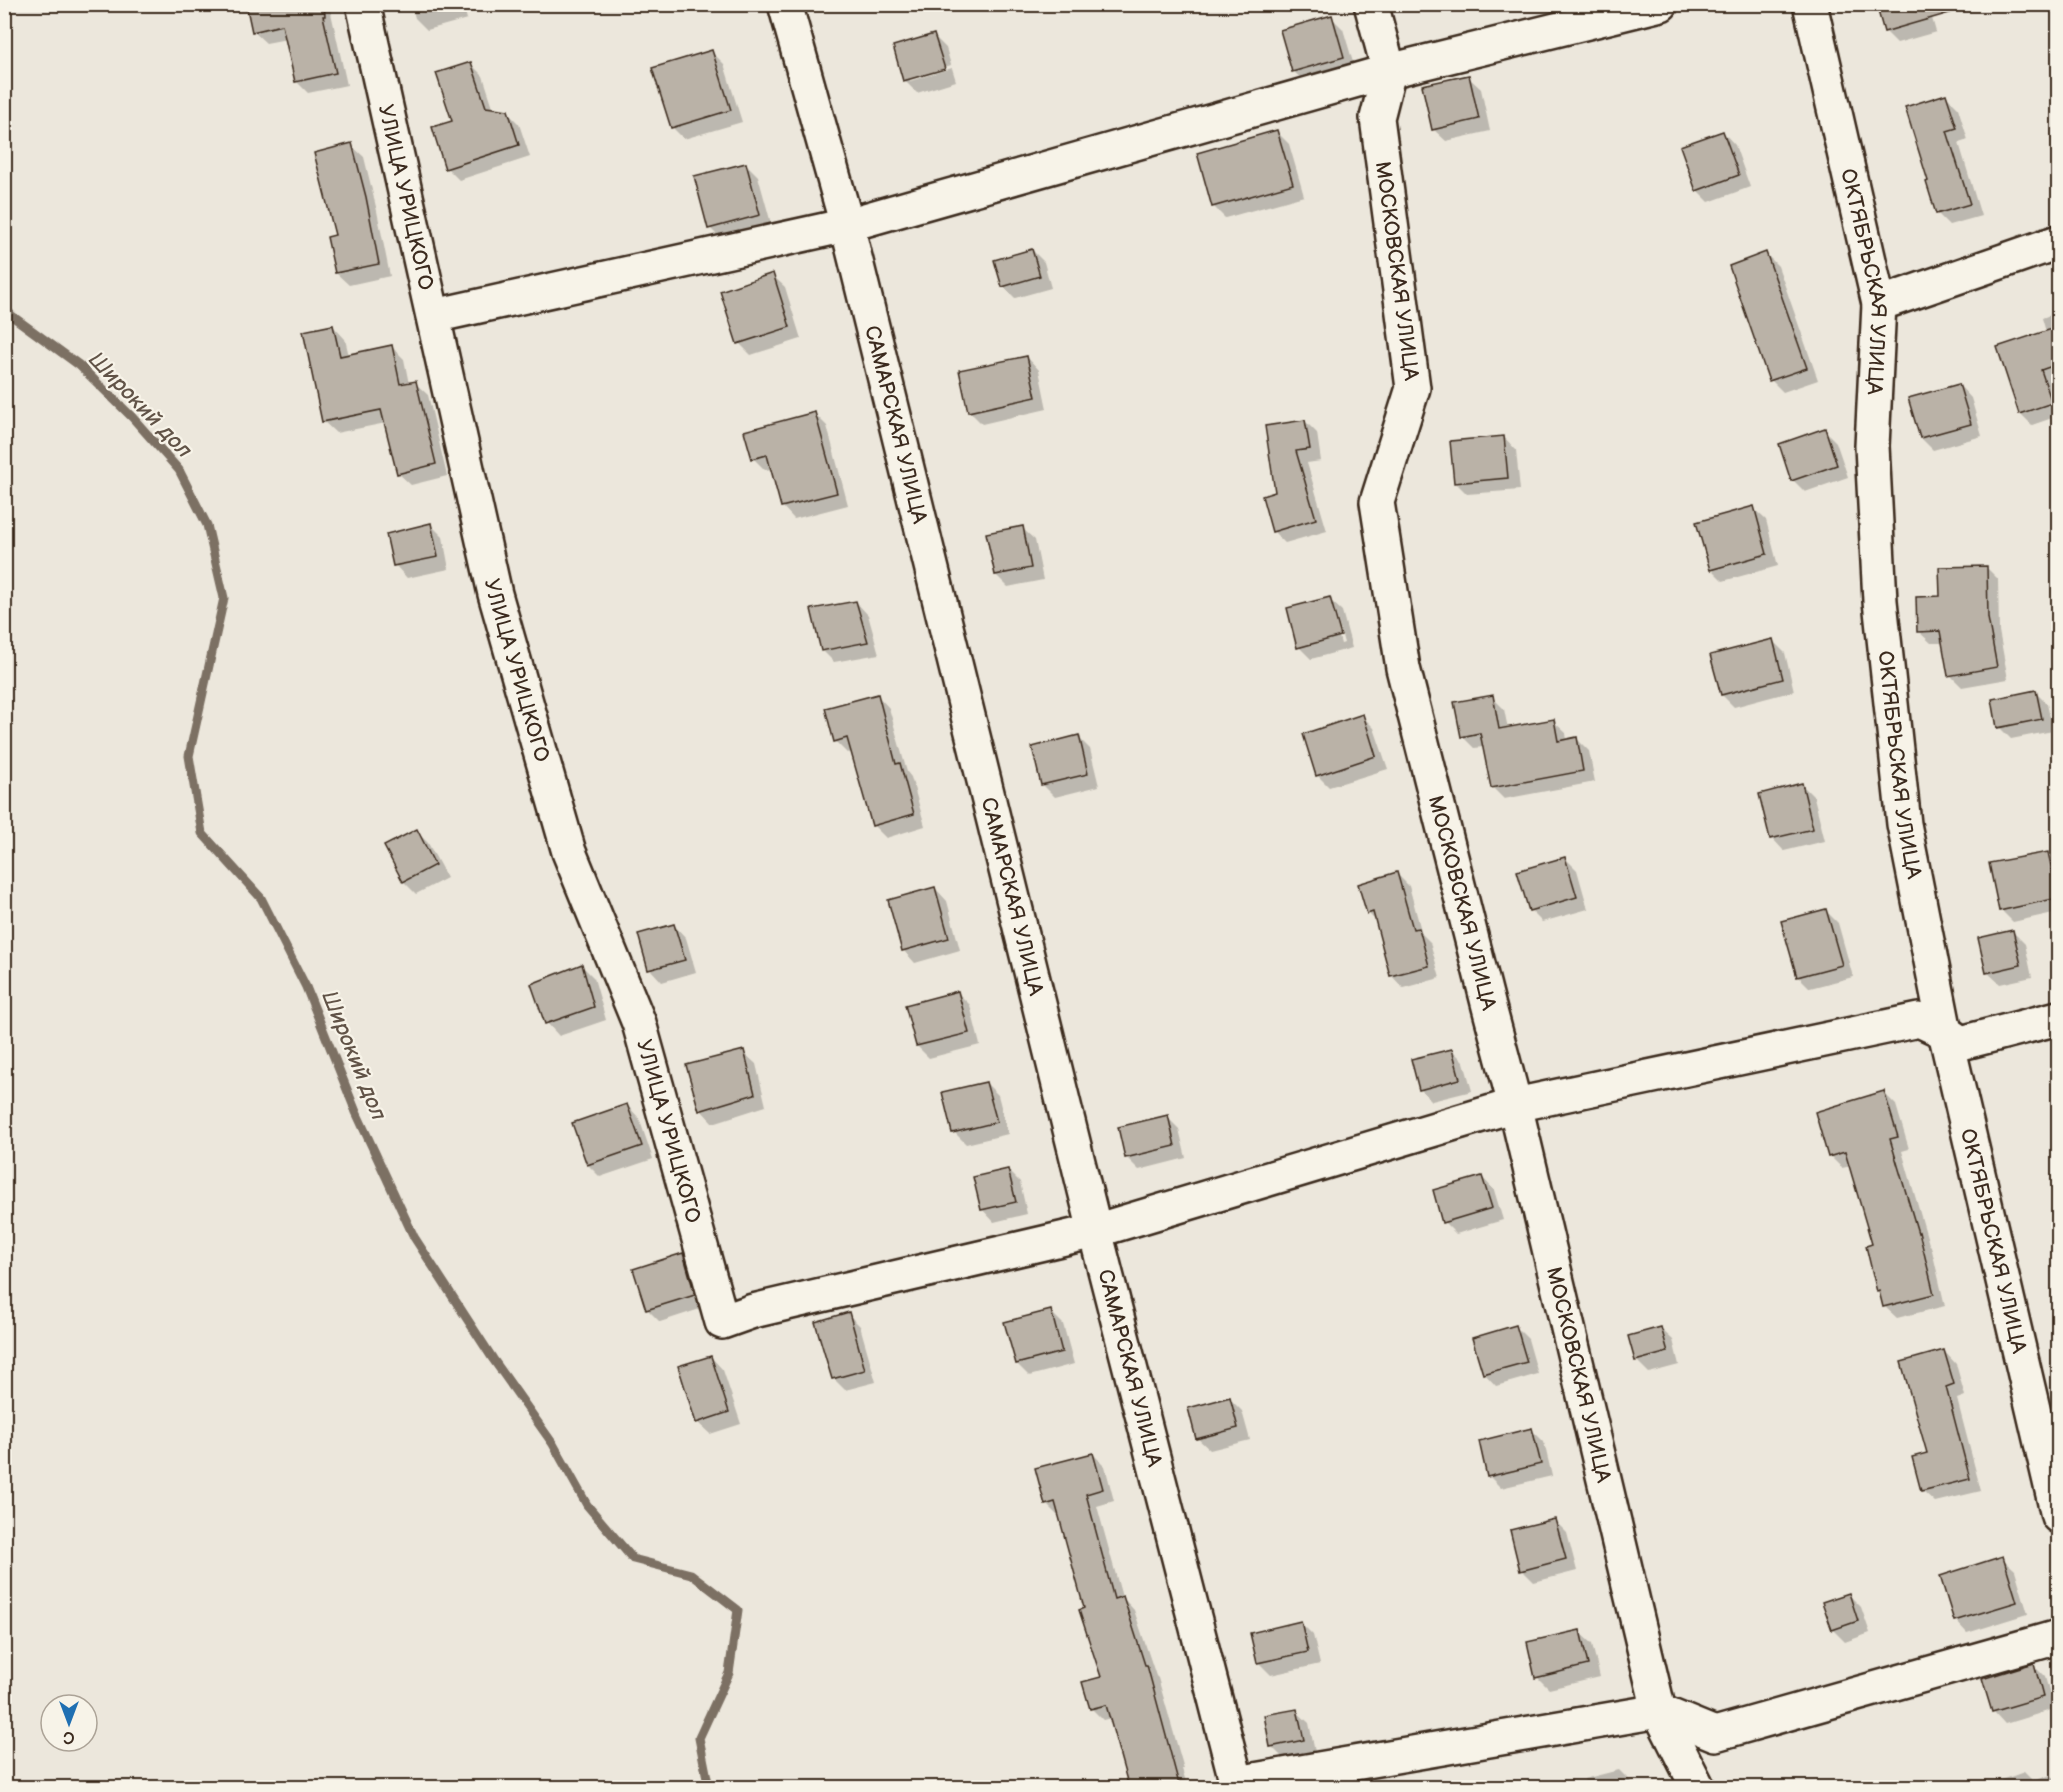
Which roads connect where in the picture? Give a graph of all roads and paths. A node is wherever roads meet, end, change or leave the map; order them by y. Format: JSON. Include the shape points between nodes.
{"nodes":[{"id":1,"x":363,"y":4,"type":"edge"},
{"id":2,"x":785,"y":4,"type":"edge"},
{"id":3,"x":1371,"y":4,"type":"edge"},
{"id":4,"x":1661,"y":4,"type":"edge"},
{"id":5,"x":1810,"y":4,"type":"edge"},
{"id":6,"x":1389,"y":71,"type":"junction"},
{"id":7,"x":847,"y":225,"type":"junction"},
{"id":8,"x":2058,"y":242,"type":"edge"},
{"id":9,"x":1879,"y":304,"type":"junction"},
{"id":10,"x":434,"y":316,"type":"junction"},
{"id":11,"x":2058,"y":1018,"type":"edge"},
{"id":12,"x":1945,"y":1032,"type":"junction"},
{"id":13,"x":1515,"y":1105,"type":"junction"},
{"id":14,"x":1095,"y":1231,"type":"junction"},
{"id":15,"x":2058,"y":1516,"type":"edge"},
{"id":16,"x":2058,"y":1637,"type":"edge"},
{"id":17,"x":1659,"y":1711,"type":"junction"},
{"id":18,"x":1237,"y":1785,"type":"edge"},
{"id":19,"x":1698,"y":1788,"type":"edge"}],
"edges":[{"from":1,"to":10,"type":"street","name":"УЛИЦА УРИЦКОГО"},
{"from":2,"to":7,"type":"street","name":"САМАРСКАЯ УЛИЦА"},
{"from":3,"to":6,"type":"street","name":"МОСКОВСКАЯ УЛИЦА"},
{"from":4,"to":6,"type":"street"},
{"from":5,"to":9,"type":"street","name":"ОКТЯБРЬСКАЯ УЛИЦА"},
{"from":6,"to":7,"type":"street"},
{"from":6,"to":13,"type":"street","name":"МОСКОВСКАЯ УЛИЦА","via":[[1377,118],[1413,388],[1377,502],[1403,668]]},
{"from":7,"to":10,"type":"street"},
{"from":7,"to":14,"type":"street","name":"САМАРСКАЯ УЛИЦА"},
{"from":8,"to":9,"type":"street"},
{"from":9,"to":12,"type":"street","name":"ОКТЯБРЬСКАЯ УЛИЦА","via":[[1872,446],[1880,601],[1904,824]]},
{"from":10,"to":14,"type":"street","name":"УЛИЦА УРИЦКОГО","via":[[495,594],[569,852],[639,1023],[722,1322],[753,1311]]},
{"from":11,"to":12,"type":"street","via":[[1961,1043]]},
{"from":12,"to":13,"type":"street","via":[[1919,1020]]},
{"from":12,"to":15,"type":"street","name":"ОКТЯБРЬСКАЯ УЛИЦА"},
{"from":13,"to":14,"type":"street"},
{"from":13,"to":17,"type":"street","name":"МОСКОВСКАЯ УЛИЦА"},
{"from":14,"to":18,"type":"street","name":"САМАРСКАЯ УЛИЦА"},
{"from":16,"to":17,"type":"street","via":[[1715,1734]]},
{"from":17,"to":18,"type":"street"},
{"from":17,"to":19,"type":"street","name":"МОСКОВСКАЯ УЛИЦА"}]}
